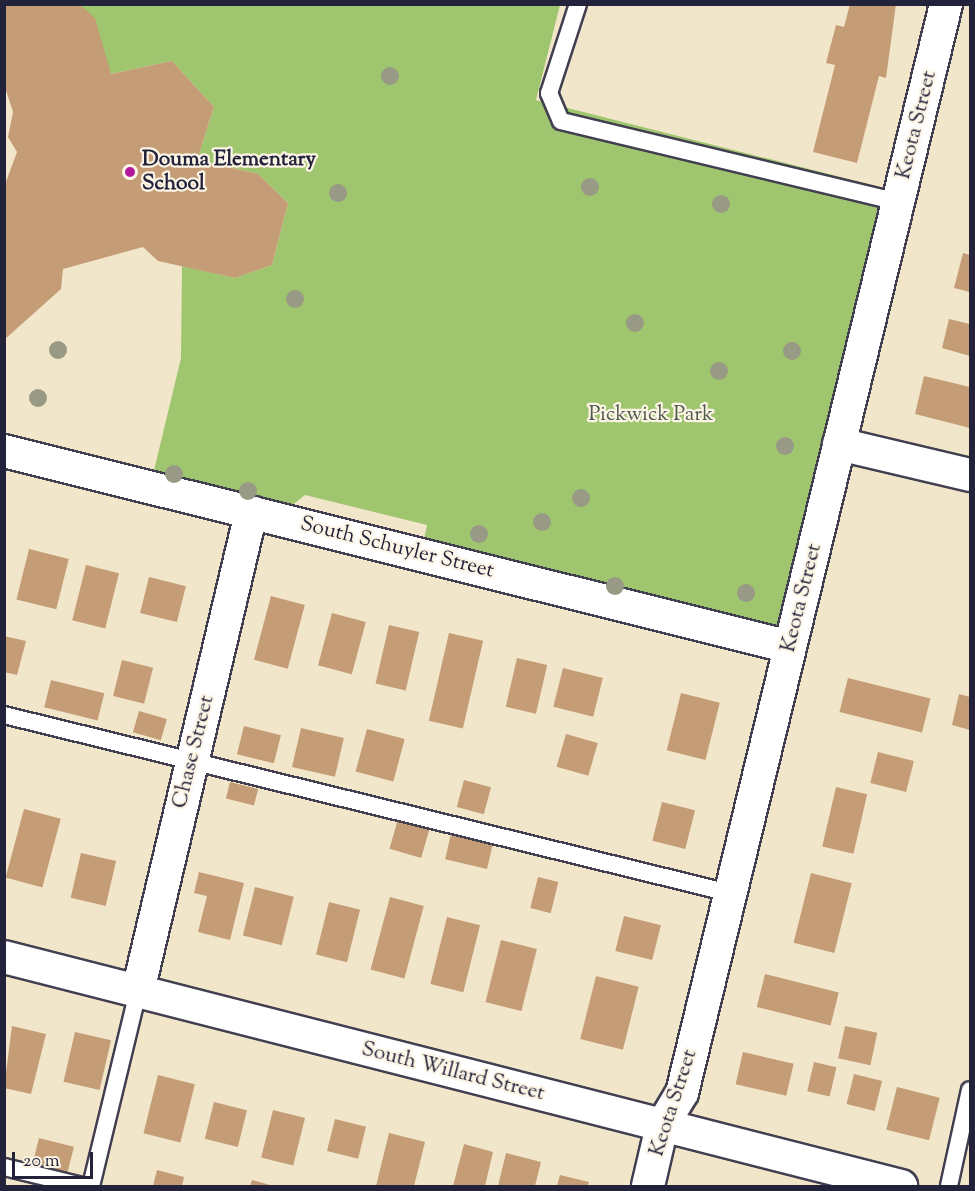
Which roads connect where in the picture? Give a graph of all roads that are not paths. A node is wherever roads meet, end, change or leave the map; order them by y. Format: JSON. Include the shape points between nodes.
{"nodes":[{"id":1,"x":579,"y":4,"type":"edge"},
{"id":2,"x":946,"y":4,"type":"edge"},
{"id":3,"x":898,"y":202,"type":"junction"},
{"id":4,"x":839,"y":444,"type":"junction"},
{"id":5,"x":4,"y":452,"type":"edge"},
{"id":6,"x":970,"y":475,"type":"edge"},
{"id":7,"x":251,"y":512,"type":"junction"},
{"id":8,"x":790,"y":647,"type":"junction"},
{"id":9,"x":4,"y":715,"type":"edge"},
{"id":10,"x":191,"y":761,"type":"junction"},
{"id":11,"x":730,"y":893,"type":"junction"},
{"id":12,"x":4,"y":957,"type":"edge"},
{"id":13,"x":138,"y":991,"type":"junction"},
{"id":14,"x":970,"y":1090,"type":"edge"},
{"id":15,"x":663,"y":1126,"type":"junction"},
{"id":16,"x":4,"y":1167,"type":"edge"},
{"id":17,"x":82,"y":1186,"type":"edge"},
{"id":18,"x":91,"y":1186,"type":"edge"},
{"id":19,"x":648,"y":1186,"type":"edge"},
{"id":20,"x":902,"y":1186,"type":"edge"},
{"id":21,"x":949,"y":1186,"type":"edge"}],
"edges":[{"from":1,"to":3,"type":"lane","via":[[549,93],[561,121]]},
{"from":2,"to":3,"type":"street","name":"Keota Street"},
{"from":3,"to":4,"type":"street","name":"Keota Street"},
{"from":4,"to":6,"type":"street"},
{"from":4,"to":8,"type":"street","name":"Keota Street"},
{"from":5,"to":7,"type":"street","name":"South Schuyler Street"},
{"from":7,"to":8,"type":"street","name":"South Schuyler Street"},
{"from":7,"to":10,"type":"street","name":"Chase Street"},
{"from":8,"to":11,"type":"street","name":"Keota Street"},
{"from":9,"to":10,"type":"lane"},
{"from":10,"to":11,"type":"lane"},
{"from":10,"to":13,"type":"street","name":"Chase Street"},
{"from":11,"to":15,"type":"street","name":"Keota Street","via":[[682,1093]]},
{"from":12,"to":13,"type":"street","name":"South Willard Street"},
{"from":13,"to":15,"type":"street","name":"South Willard Street"},
{"from":13,"to":18,"type":"lane"},
{"from":14,"to":21,"type":"lane"},
{"from":15,"to":19,"type":"street","name":"Keota Street"},
{"from":15,"to":20,"type":"street","name":"South Willard Street"},
{"from":16,"to":17,"type":"lane"}]}
